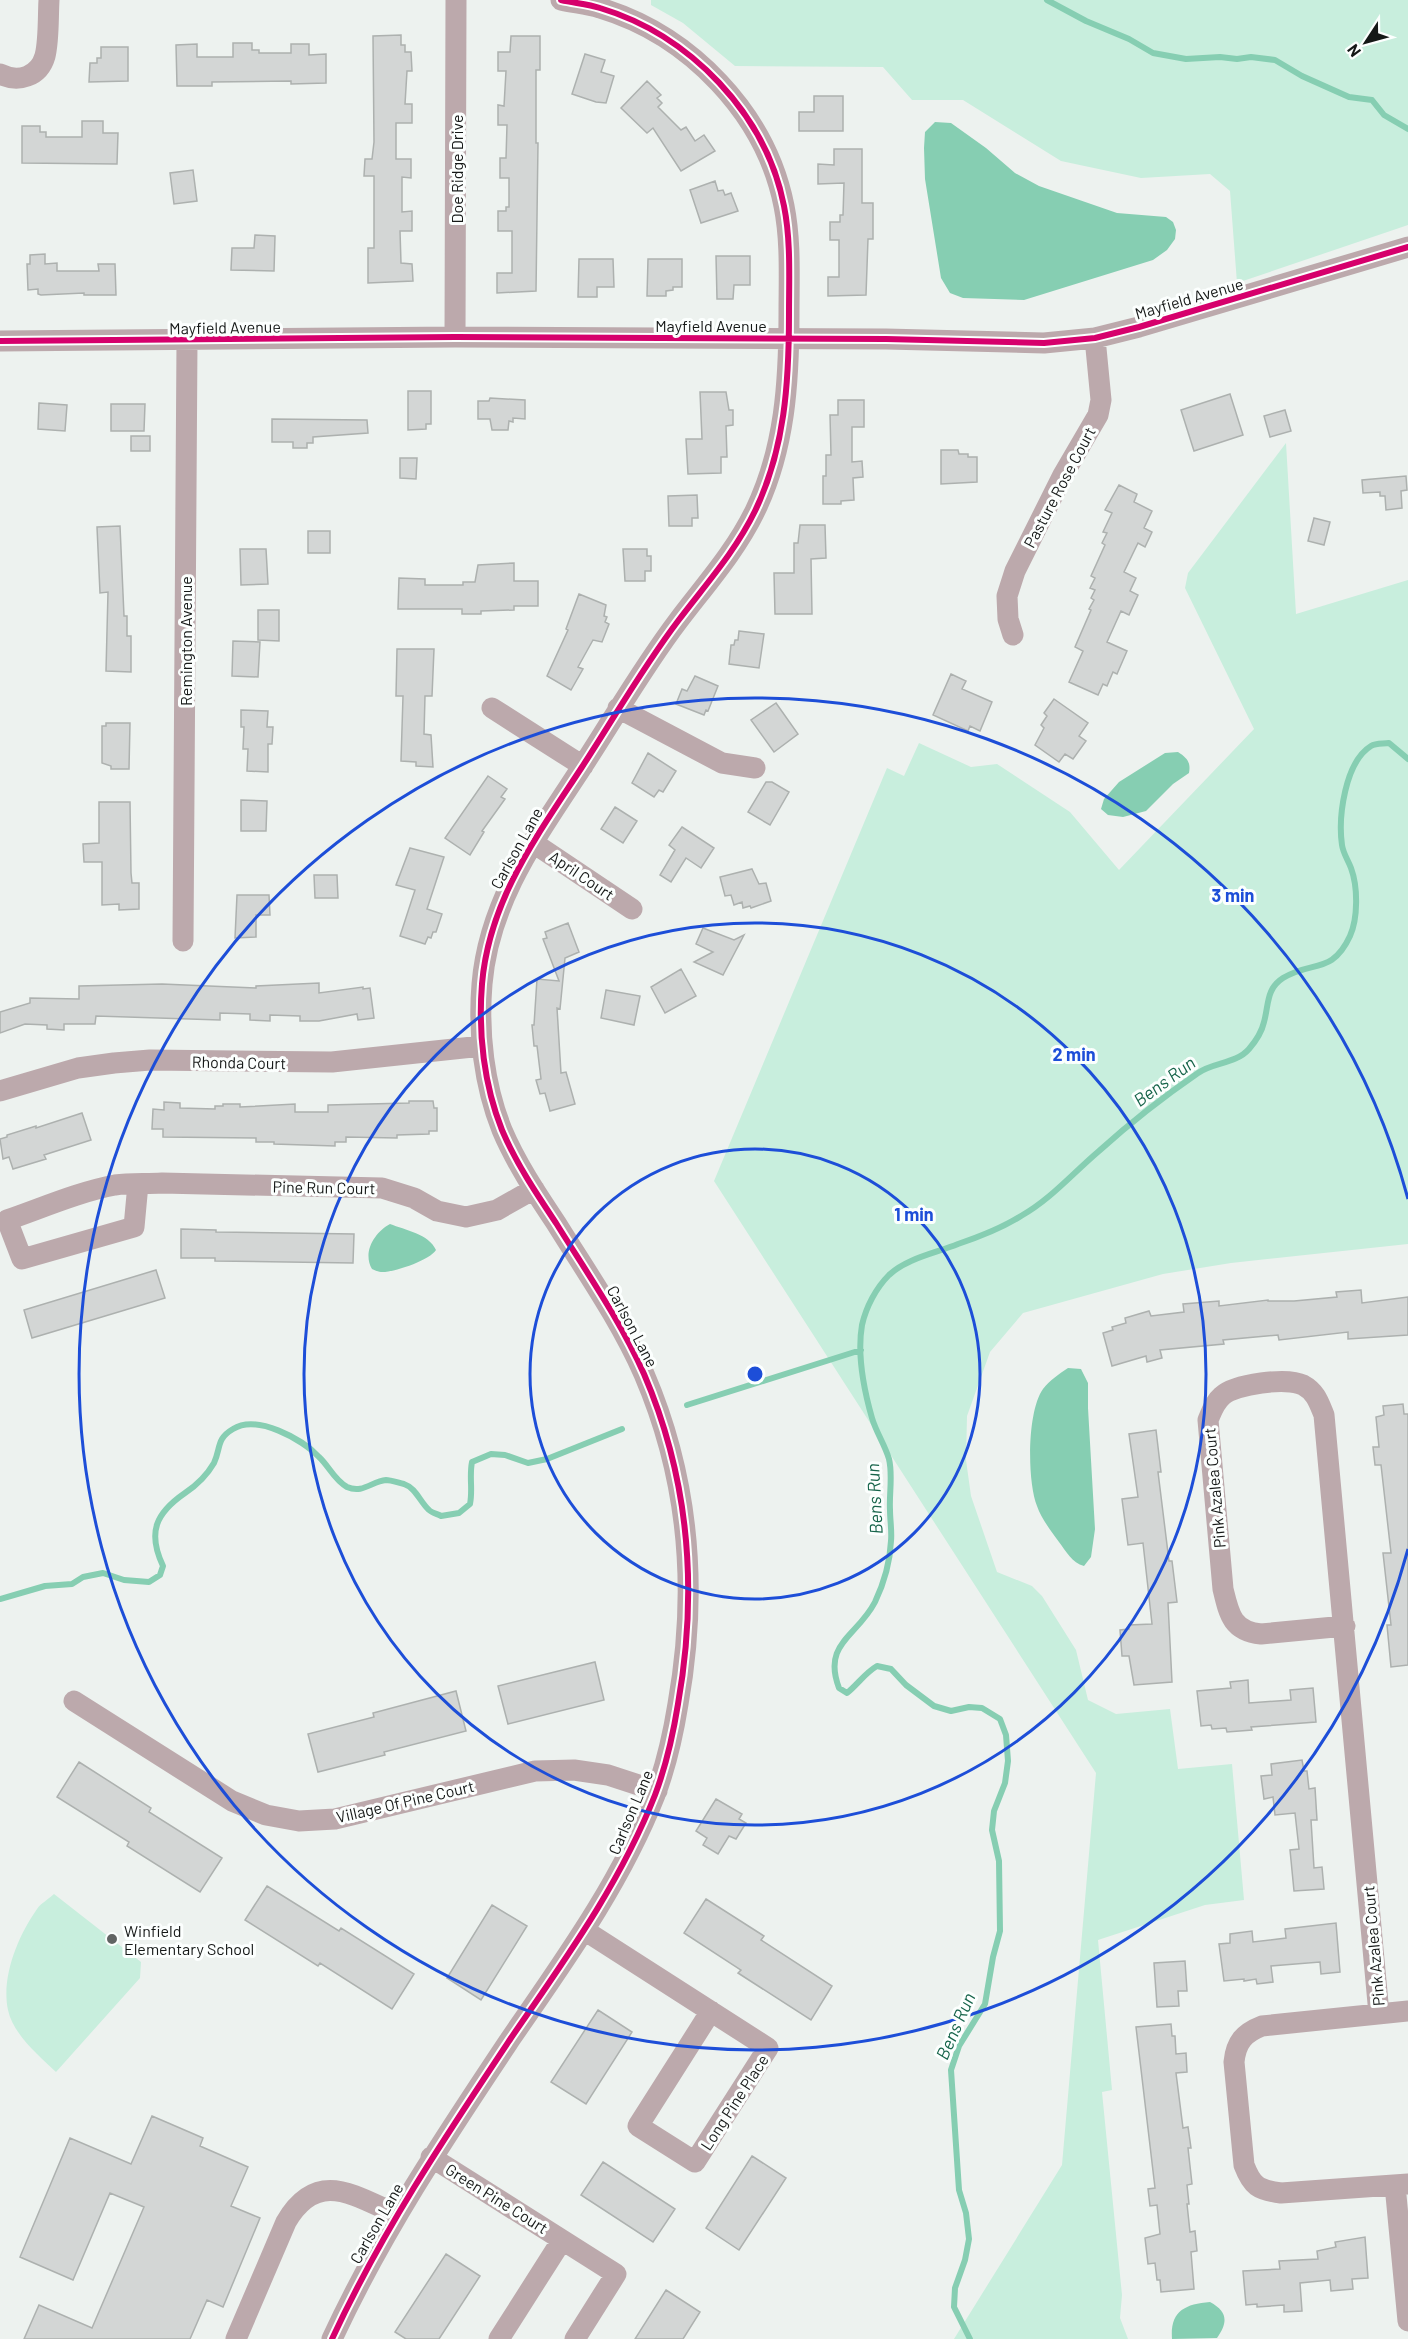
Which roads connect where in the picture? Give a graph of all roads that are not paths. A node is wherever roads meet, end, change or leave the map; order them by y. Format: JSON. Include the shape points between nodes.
{"nodes":[{"id":1,"x":49,"y":0,"type":"edge"},
{"id":2,"x":456,"y":0,"type":"edge"},
{"id":3,"x":561,"y":0,"type":"edge"},
{"id":4,"x":0,"y":74,"type":"edge"},
{"id":5,"x":1408,"y":247,"type":"edge"},
{"id":6,"x":455,"y":337,"type":"junction"},
{"id":7,"x":1095,"y":338,"type":"junction"},
{"id":8,"x":789,"y":339,"type":"junction"},
{"id":9,"x":0,"y":341,"type":"edge"},
{"id":10,"x":187,"y":341,"type":"junction"},
{"id":11,"x":1013,"y":634,"type":"dead end"},
{"id":12,"x":492,"y":708,"type":"dead end"},
{"id":13,"x":618,"y":708,"type":"junction"},
{"id":14,"x":583,"y":766,"type":"junction"},
{"id":15,"x":755,"y":768,"type":"dead end"},
{"id":16,"x":532,"y":842,"type":"junction"},
{"id":17,"x":632,"y":909,"type":"dead end"},
{"id":18,"x":183,"y":941,"type":"dead end"},
{"id":19,"x":482,"y":1046,"type":"junction"},
{"id":20,"x":0,"y":1091,"type":"edge"},
{"id":21,"x":138,"y":1184,"type":"junction"},
{"id":22,"x":534,"y":1189,"type":"junction"},
{"id":23,"x":1344,"y":1626,"type":"junction"},
{"id":24,"x":74,"y":1701,"type":"dead end"},
{"id":25,"x":657,"y":1791,"type":"junction"},
{"id":26,"x":584,"y":1930,"type":"junction"},
{"id":27,"x":711,"y":2011,"type":"junction"},
{"id":28,"x":1408,"y":2011,"type":"edge"},
{"id":29,"x":1379,"y":2014,"type":"junction"},
{"id":30,"x":431,"y":2157,"type":"junction"},
{"id":31,"x":1402,"y":2184,"type":"edge"},
{"id":32,"x":396,"y":2214,"type":"junction"},
{"id":33,"x":562,"y":2240,"type":"junction"},
{"id":34,"x":1408,"y":2321,"type":"edge"},
{"id":35,"x":236,"y":2339,"type":"edge"},
{"id":36,"x":332,"y":2339,"type":"edge"},
{"id":37,"x":500,"y":2339,"type":"edge"},
{"id":38,"x":575,"y":2339,"type":"edge"}],
"edges":[{"from":1,"to":4,"type":"street","via":[[45,56],[40,65],[17,80]]},
{"from":2,"to":6,"type":"street","name":"Doe Ridge Drive"},
{"from":3,"to":8,"type":"street","name":"Carlson Lane","via":[[600,8],[670,41],[700,63],[733,99],[755,131],[784,203],[789,240]]},
{"from":5,"to":7,"type":"street","name":"Mayfield Avenue"},
{"from":6,"to":8,"type":"street","name":"Mayfield Avenue"},
{"from":6,"to":10,"type":"street","name":"Mayfield Avenue"},
{"from":7,"to":8,"type":"street","name":"Mayfield Avenue","via":[[1044,343]]},
{"from":7,"to":11,"type":"street","name":"Pasture Rose Court","via":[[1101,400],[1098,416],[1057,486],[1015,571],[1007,596]]},
{"from":8,"to":13,"type":"street","name":"Carlson Lane","via":[[785,413],[775,461],[760,502],[739,542],[674,626]]},
{"from":9,"to":10,"type":"street","name":"Mayfield Avenue"},
{"from":10,"to":18,"type":"street","name":"Remington Avenue"},
{"from":12,"to":14,"type":"street"},
{"from":13,"to":14,"type":"street","name":"Carlson Lane"},
{"from":13,"to":15,"type":"street","via":[[722,763]]},
{"from":14,"to":16,"type":"street","name":"Carlson Lane"},
{"from":16,"to":17,"type":"street","name":"April Court"},
{"from":16,"to":19,"type":"street","name":"Carlson Lane","via":[[506,888],[490,935],[482,985]]},
{"from":19,"to":20,"type":"street","name":"Rhonda Court","via":[[332,1062],[114,1063],[78,1068]]},
{"from":19,"to":22,"type":"street","name":"Carlson Lane","via":[[500,1125]]},
{"from":21,"to":21,"type":"street","name":"Pine Run Court","via":[[98,1189],[7,1220],[22,1259],[134,1227]]},
{"from":21,"to":22,"type":"street","name":"Pine Run Court","via":[[382,1188],[414,1198],[437,1211],[466,1217],[497,1210]]},
{"from":22,"to":25,"type":"street","name":"Carlson Lane","via":[[623,1331],[650,1391],[678,1483],[688,1546],[690,1605],[674,1731]]},
{"from":23,"to":23,"type":"street","name":"Pink Azalea Court","via":[[1324,1415],[1317,1396],[1303,1385],[1287,1381],[1236,1387],[1214,1405],[1208,1420],[1223,1589],[1230,1616],[1248,1632],[1261,1634]]},
{"from":23,"to":29,"type":"street","name":"Pink Azalea Court"},
{"from":24,"to":25,"type":"street","name":"Village Of Pine Court","via":[[232,1801],[266,1815],[299,1821],[335,1819],[535,1771],[574,1770],[608,1775]]},
{"from":25,"to":26,"type":"street","name":"Carlson Lane","via":[[631,1847]]},
{"from":26,"to":27,"type":"street","name":"Long Pine Place"},
{"from":26,"to":30,"type":"street","name":"Carlson Lane"},
{"from":27,"to":27,"type":"street","name":"Long Pine Place","via":[[768,2048],[695,2162],[638,2126]]},
{"from":28,"to":29,"type":"street"},
{"from":29,"to":31,"type":"street","via":[[1262,2026],[1242,2037],[1235,2049],[1235,2073],[1244,2164],[1249,2179],[1262,2190],[1281,2193]]},
{"from":30,"to":32,"type":"street","name":"Carlson Lane"},
{"from":30,"to":33,"type":"street","name":"Green Pine Court"},
{"from":31,"to":34,"type":"street"},
{"from":32,"to":35,"type":"street","via":[[341,2190],[309,2195],[286,2222]]},
{"from":32,"to":36,"type":"street","name":"Carlson Lane"},
{"from":33,"to":37,"type":"street","name":"Green Pine Court"},
{"from":33,"to":38,"type":"street","name":"Green Pine Court","via":[[616,2274]]}]}
